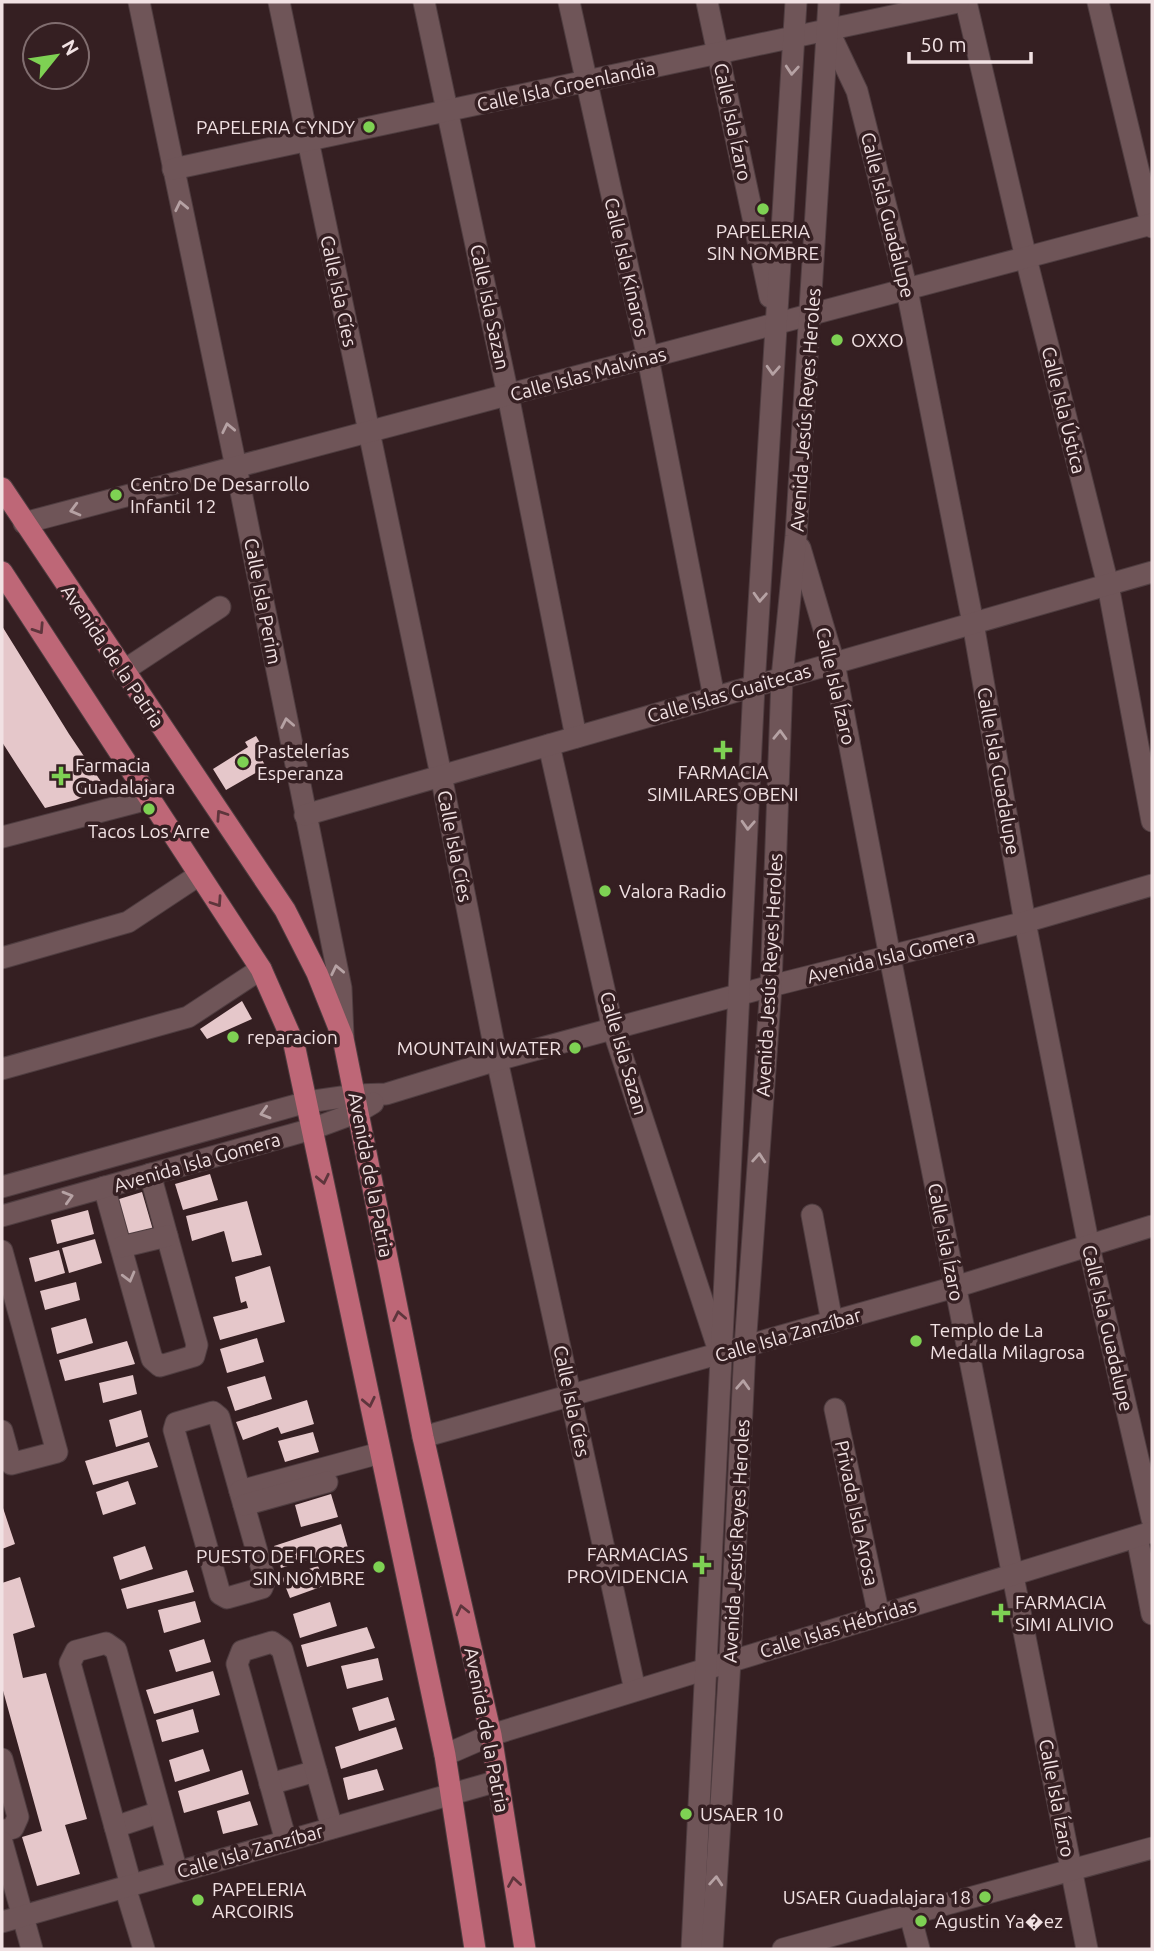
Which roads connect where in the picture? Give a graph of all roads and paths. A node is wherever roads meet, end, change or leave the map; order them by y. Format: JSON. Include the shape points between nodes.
{"nodes":[{"id":1,"x":139,"y":2,"type":"edge"},
{"id":2,"x":279,"y":2,"type":"edge"},
{"id":3,"x":424,"y":2,"type":"edge"},
{"id":4,"x":569,"y":2,"type":"edge"},
{"id":5,"x":707,"y":2,"type":"edge"},
{"id":6,"x":796,"y":2,"type":"edge"},
{"id":7,"x":829,"y":2,"type":"edge"},
{"id":8,"x":958,"y":2,"type":"edge"},
{"id":9,"x":966,"y":2,"type":"edge"},
{"id":10,"x":1098,"y":2,"type":"edge"},
{"id":11,"x":828,"y":29,"type":"junction"},
{"id":12,"x":794,"y":37,"type":"junction"},
{"id":13,"x":718,"y":53,"type":"junction"},
{"id":14,"x":585,"y":81,"type":"junction"},
{"id":15,"x":448,"y":111,"type":"junction"},
{"id":16,"x":308,"y":141,"type":"junction"},
{"id":17,"x":173,"y":169,"type":"junction"},
{"id":18,"x":1152,"y":225,"type":"edge"},
{"id":19,"x":1026,"y":258,"type":"junction"},
{"id":20,"x":907,"y":290,"type":"junction"},
{"id":21,"x":811,"y":315,"type":"junction"},
{"id":22,"x":776,"y":325,"type":"junction"},
{"id":23,"x":648,"y":358,"type":"junction"},
{"id":24,"x":508,"y":395,"type":"junction"},
{"id":25,"x":369,"y":432,"type":"junction"},
{"id":26,"x":236,"y":467,"type":"junction"},
{"id":27,"x":2,"y":488,"type":"edge"},
{"id":28,"x":24,"y":523,"type":"junction"},
{"id":29,"x":796,"y":536,"type":"junction"},
{"id":30,"x":2,"y":572,"type":"edge"},
{"id":31,"x":1152,"y":572,"type":"edge"},
{"id":32,"x":1108,"y":584,"type":"junction"},
{"id":33,"x":220,"y":607,"type":"dead end"},
{"id":34,"x":973,"y":623,"type":"junction"},
{"id":35,"x":834,"y":663,"type":"junction"},
{"id":36,"x":123,"y":671,"type":"junction"},
{"id":37,"x":782,"y":678,"type":"junction"},
{"id":38,"x":754,"y":686,"type":"junction"},
{"id":39,"x":714,"y":697,"type":"junction"},
{"id":40,"x":576,"y":737,"type":"junction"},
{"id":41,"x":549,"y":745,"type":"junction"},
{"id":42,"x":440,"y":775,"type":"junction"},
{"id":43,"x":148,"y":799,"type":"junction"},
{"id":44,"x":305,"y":815,"type":"junction"},
{"id":45,"x":1152,"y":821,"type":"edge"},
{"id":46,"x":3,"y":835,"type":"edge"},
{"id":47,"x":199,"y":875,"type":"junction"},
{"id":48,"x":1152,"y":885,"type":"edge"},
{"id":49,"x":1025,"y":922,"type":"junction"},
{"id":50,"x":890,"y":957,"type":"junction"},
{"id":51,"x":2,"y":958,"type":"edge"},
{"id":52,"x":261,"y":968,"type":"junction"},
{"id":53,"x":771,"y":986,"type":"junction"},
{"id":54,"x":739,"y":995,"type":"junction"},
{"id":55,"x":614,"y":1029,"type":"junction"},
{"id":56,"x":343,"y":1038,"type":"junction"},
{"id":57,"x":497,"y":1060,"type":"junction"},
{"id":58,"x":2,"y":1069,"type":"edge"},
{"id":59,"x":307,"y":1102,"type":"junction"},
{"id":60,"x":357,"y":1103,"type":"junction"},
{"id":61,"x":312,"y":1129,"type":"junction"},
{"id":62,"x":150,"y":1174,"type":"junction"},
{"id":63,"x":2,"y":1187,"type":"edge"},
{"id":64,"x":104,"y":1187,"type":"junction"},
{"id":65,"x":812,"y":1215,"type":"dead end"},
{"id":66,"x":2,"y":1216,"type":"edge"},
{"id":67,"x":1152,"y":1226,"type":"edge"},
{"id":68,"x":167,"y":1236,"type":"junction"},
{"id":69,"x":121,"y":1247,"type":"junction"},
{"id":70,"x":1089,"y":1247,"type":"junction"},
{"id":71,"x":2,"y":1251,"type":"edge"},
{"id":72,"x":6,"y":1280,"type":"edge"},
{"id":73,"x":955,"y":1287,"type":"junction"},
{"id":74,"x":832,"y":1322,"type":"junction"},
{"id":75,"x":745,"y":1347,"type":"junction"},
{"id":76,"x":720,"y":1354,"type":"junction"},
{"id":77,"x":571,"y":1397,"type":"junction"},
{"id":78,"x":835,"y":1409,"type":"dead end"},
{"id":79,"x":2,"y":1431,"type":"edge"},
{"id":80,"x":423,"y":1437,"type":"junction"},
{"id":81,"x":382,"y":1460,"type":"junction"},
{"id":82,"x":242,"y":1498,"type":"junction"},
{"id":83,"x":1152,"y":1519,"type":"edge"},
{"id":84,"x":1144,"y":1534,"type":"edge"},
{"id":85,"x":1012,"y":1575,"type":"junction"},
{"id":86,"x":1152,"y":1614,"type":"edge"},
{"id":87,"x":879,"y":1616,"type":"junction"},
{"id":88,"x":730,"y":1661,"type":"junction"},
{"id":89,"x":706,"y":1669,"type":"junction"},
{"id":90,"x":635,"y":1690,"type":"junction"},
{"id":91,"x":491,"y":1735,"type":"junction"},
{"id":92,"x":445,"y":1755,"type":"junction"},
{"id":93,"x":2,"y":1759,"type":"edge"},
{"id":94,"x":316,"y":1771,"type":"junction"},
{"id":95,"x":498,"y":1781,"type":"junction"},
{"id":96,"x":270,"y":1784,"type":"junction"},
{"id":97,"x":451,"y":1794,"type":"junction"},
{"id":98,"x":160,"y":1812,"type":"junction"},
{"id":99,"x":115,"y":1827,"type":"junction"},
{"id":100,"x":331,"y":1828,"type":"junction"},
{"id":101,"x":2,"y":1831,"type":"edge"},
{"id":102,"x":286,"y":1841,"type":"junction"},
{"id":103,"x":2,"y":1842,"type":"edge"},
{"id":104,"x":1152,"y":1848,"type":"edge"},
{"id":105,"x":1071,"y":1870,"type":"junction"},
{"id":106,"x":177,"y":1872,"type":"junction"},
{"id":107,"x":128,"y":1886,"type":"junction"},
{"id":108,"x":910,"y":1915,"type":"junction"},
{"id":109,"x":23,"y":1916,"type":"junction"},
{"id":110,"x":2,"y":1922,"type":"edge"},
{"id":111,"x":32,"y":1949,"type":"edge"},
{"id":112,"x":144,"y":1949,"type":"edge"},
{"id":113,"x":475,"y":1949,"type":"edge"},
{"id":114,"x":525,"y":1949,"type":"edge"},
{"id":115,"x":692,"y":1949,"type":"edge"},
{"id":116,"x":712,"y":1949,"type":"edge"},
{"id":117,"x":784,"y":1949,"type":"edge"},
{"id":118,"x":919,"y":1949,"type":"edge"},
{"id":119,"x":1087,"y":1949,"type":"edge"}],
"edges":[{"from":1,"to":17,"type":"street","name":"Calle Isla Perim"},
{"from":2,"to":16,"type":"street","name":"Calle Isla Cíes"},
{"from":3,"to":15,"type":"street","name":"Calle Isla Sazan"},
{"from":4,"to":14,"type":"street","name":"Calle Isla Kinaros"},
{"from":5,"to":13,"type":"street","name":"Calle Isla Ízaro"},
{"from":6,"to":12,"type":"street","name":"Avenida Jesús Reyes Heroles"},
{"from":7,"to":11,"type":"street","name":"Avenida Jesús Reyes Heroles"},
{"from":8,"to":11,"type":"street","name":"Calle Isla Groenlandia"},
{"from":9,"to":19,"type":"street","name":"Calle Isla Ústica"},
{"from":10,"to":18,"type":"street"},
{"from":11,"to":12,"type":"street","name":"Calle Isla Groenlandia"},
{"from":11,"to":20,"type":"street","name":"Calle Isla Guadalupe","via":[[857,91]]},
{"from":11,"to":21,"type":"street","name":"Avenida Jesús Reyes Heroles"},
{"from":12,"to":13,"type":"street","name":"Calle Isla Groenlandia"},
{"from":12,"to":22,"type":"street","name":"Avenida Jesús Reyes Heroles","one_way":true},
{"from":13,"to":14,"type":"street","name":"Calle Isla Groenlandia"},
{"from":13,"to":22,"type":"street","name":"Calle Isla Ízaro"},
{"from":14,"to":15,"type":"street","name":"Calle Isla Groenlandia"},
{"from":14,"to":23,"type":"street","name":"Calle Isla Kinaros"},
{"from":15,"to":16,"type":"street","name":"Calle Isla Groenlandia"},
{"from":15,"to":24,"type":"street","name":"Calle Isla Sazan"},
{"from":16,"to":17,"type":"street","name":"Calle Isla Groenlandia"},
{"from":16,"to":25,"type":"street","name":"Calle Isla Cíes"},
{"from":26,"to":17,"type":"street","name":"Calle Isla Perim","one_way":true},
{"from":18,"to":19,"type":"street","name":"Calle Islas Malvinas"},
{"from":19,"to":20,"type":"street","name":"Calle Islas Malvinas"},
{"from":19,"to":32,"type":"street","name":"Calle Isla Ústica"},
{"from":20,"to":21,"type":"street","name":"Calle Islas Malvinas"},
{"from":20,"to":34,"type":"street","name":"Calle Isla Guadalupe"},
{"from":21,"to":22,"type":"street","name":"Calle Islas Malvinas"},
{"from":21,"to":29,"type":"street","name":"Avenida Jesús Reyes Heroles"},
{"from":22,"to":23,"type":"street","name":"Calle Islas Malvinas"},
{"from":22,"to":38,"type":"street","name":"Avenida Jesús Reyes Heroles","one_way":true},
{"from":23,"to":24,"type":"street","name":"Calle Islas Malvinas"},
{"from":23,"to":39,"type":"street","name":"Calle Isla Kinaros"},
{"from":24,"to":25,"type":"street","name":"Calle Islas Malvinas"},
{"from":24,"to":40,"type":"street","name":"Calle Isla Sazan"},
{"from":25,"to":26,"type":"street","name":"Calle Islas Malvinas"},
{"from":25,"to":42,"type":"street","name":"Calle Isla Cíes"},
{"from":26,"to":28,"type":"street","name":"Calle Islas Malvinas","one_way":true},
{"from":44,"to":26,"type":"street","name":"Calle Isla Perim","one_way":true},
{"from":27,"to":28,"type":"main road","name":"Avenida de la Patria"},
{"from":28,"to":36,"type":"main road","name":"Avenida de la Patria"},
{"from":29,"to":35,"type":"street","name":"Calle Isla Ízaro"},
{"from":29,"to":37,"type":"street","name":"Avenida Jesús Reyes Heroles"},
{"from":30,"to":43,"type":"main road","one_way":true},
{"from":31,"to":32,"type":"street","name":"Calle Islas Guaitecas"},
{"from":32,"to":34,"type":"street","name":"Calle Islas Guaitecas"},
{"from":32,"to":45,"type":"street","name":"Calle Isla Ústica"},
{"from":33,"to":36,"type":"street"},
{"from":34,"to":35,"type":"street","name":"Calle Islas Guaitecas"},
{"from":34,"to":49,"type":"street","name":"Calle Isla Guadalupe"},
{"from":35,"to":37,"type":"street","name":"Calle Islas Guaitecas"},
{"from":35,"to":50,"type":"street","name":"Calle Isla Ízaro"},
{"from":56,"to":36,"type":"main road","name":"Avenida de la Patria","one_way":true,"via":[[285,910]]},
{"from":37,"to":38,"type":"street","name":"Calle Islas Guaitecas"},
{"from":53,"to":37,"type":"street","name":"Avenida Jesús Reyes Heroles","one_way":true},
{"from":38,"to":39,"type":"street","name":"Calle Islas Guaitecas"},
{"from":38,"to":54,"type":"street","name":"Avenida Jesús Reyes Heroles","one_way":true},
{"from":39,"to":40,"type":"street","name":"Calle Islas Guaitecas"},
{"from":40,"to":41,"type":"street","name":"Calle Islas Guaitecas"},
{"from":41,"to":42,"type":"street","name":"Calle Islas Guaitecas"},
{"from":41,"to":55,"type":"street","name":"Calle Isla Sazan"},
{"from":42,"to":44,"type":"street","name":"Calle Islas Guaitecas"},
{"from":42,"to":57,"type":"street","name":"Calle Isla Cíes"},
{"from":43,"to":46,"type":"street"},
{"from":43,"to":47,"type":"main road"},
{"from":56,"to":44,"type":"street","name":"Calle Isla Perim","one_way":true,"via":[[341,988]]},
{"from":47,"to":51,"type":"street","via":[[128,922]]},
{"from":47,"to":52,"type":"main road","one_way":true},
{"from":48,"to":49,"type":"street","name":"Avenida Isla Gomera"},
{"from":49,"to":50,"type":"street","name":"Avenida Isla Gomera"},
{"from":49,"to":70,"type":"street","name":"Calle Isla Guadalupe"},
{"from":50,"to":53,"type":"street","name":"Avenida Isla Gomera"},
{"from":50,"to":73,"type":"street","name":"Calle Isla Ízaro"},
{"from":52,"to":58,"type":"street","via":[[188,1017]]},
{"from":52,"to":59,"type":"main road","via":[[294,1044]]},
{"from":53,"to":54,"type":"street","name":"Avenida Isla Gomera"},
{"from":75,"to":53,"type":"street","name":"Avenida Jesús Reyes Heroles","one_way":true},
{"from":54,"to":55,"type":"street","name":"Avenida Isla Gomera"},
{"from":54,"to":76,"type":"street","name":"Avenida Jesús Reyes Heroles"},
{"from":55,"to":57,"type":"street","name":"Avenida Isla Gomera"},
{"from":55,"to":76,"type":"street","name":"Calle Isla Sazan"},
{"from":56,"to":60,"type":"main road","name":"Avenida de la Patria"},
{"from":57,"to":60,"type":"street","name":"Avenida Isla Gomera"},
{"from":57,"to":77,"type":"street","name":"Calle Isla Cíes"},
{"from":59,"to":60,"type":"street","name":"Avenida Isla Gomera"},
{"from":59,"to":61,"type":"main road"},
{"from":59,"to":63,"type":"street","name":"Avenida Isla Gomera","one_way":true},
{"from":60,"to":61,"type":"street","name":"Avenida Isla Gomera"},
{"from":80,"to":60,"type":"main road","name":"Avenida de la Patria","one_way":true},
{"from":61,"to":62,"type":"street","name":"Avenida Isla Gomera"},
{"from":61,"to":81,"type":"main road","one_way":true},
{"from":62,"to":64,"type":"street","name":"Avenida Isla Gomera"},
{"from":62,"to":68,"type":"street"},
{"from":66,"to":64,"type":"street","name":"Avenida Isla Gomera","one_way":true},
{"from":64,"to":69,"type":"street"},
{"from":65,"to":74,"type":"street"},
{"from":67,"to":70,"type":"street","name":"Calle Isla Zanzíbar"},
{"from":68,"to":69,"type":"street"},
{"from":69,"to":68,"type":"street","one_way":true,"via":[[152,1359],[159,1366],[194,1356],[197,1345]]},
{"from":70,"to":73,"type":"street","name":"Calle Isla Zanzíbar"},
{"from":70,"to":83,"type":"street","name":"Calle Isla Guadalupe"},
{"from":71,"to":72,"type":"street"},
{"from":72,"to":79,"type":"street","via":[[57,1452],[11,1464]]},
{"from":73,"to":74,"type":"street","name":"Calle Isla Zanzíbar"},
{"from":73,"to":85,"type":"street","name":"Calle Isla Ízaro"},
{"from":74,"to":75,"type":"street","name":"Calle Isla Zanzíbar"},
{"from":75,"to":76,"type":"street","name":"Calle Isla Zanzíbar"},
{"from":88,"to":75,"type":"street","name":"Avenida Jesús Reyes Heroles","one_way":true},
{"from":76,"to":77,"type":"street","name":"Calle Isla Zanzíbar"},
{"from":76,"to":89,"type":"street","name":"Avenida Jesús Reyes Heroles"},
{"from":77,"to":80,"type":"street","name":"Calle Isla Zanzíbar"},
{"from":77,"to":90,"type":"street","name":"Calle Isla Cíes"},
{"from":78,"to":87,"type":"street","name":"Privada Isla Arosa"},
{"from":91,"to":80,"type":"main road","name":"Avenida de la Patria","one_way":true},
{"from":81,"to":82,"type":"street"},
{"from":81,"to":92,"type":"main road"},
{"from":82,"to":82,"type":"street","via":[[265,1580],[262,1588],[227,1598],[220,1594],[216,1581],[174,1430],[176,1423],[212,1412],[219,1417]]},
{"from":84,"to":85,"type":"street","name":"Calle Islas Hébridas"},
{"from":84,"to":86,"type":"street"},
{"from":85,"to":87,"type":"street","name":"Calle Islas Hébridas"},
{"from":85,"to":105,"type":"street","name":"Calle Isla Ízaro"},
{"from":87,"to":88,"type":"street","name":"Calle Islas Hébridas"},
{"from":88,"to":89,"type":"street","name":"Calle Islas Hébridas"},
{"from":116,"to":88,"type":"street","name":"Avenida Jesús Reyes Heroles","one_way":true},
{"from":89,"to":90,"type":"street","name":"Calle Islas Hébridas"},
{"from":89,"to":115,"type":"street","name":"Avenida Jesús Reyes Heroles"},
{"from":90,"to":91,"type":"street","name":"Calle Islas Hébridas"},
{"from":91,"to":92,"type":"street","name":"Calle Islas Hébridas"},
{"from":91,"to":95,"type":"main road","name":"Avenida de la Patria"},
{"from":92,"to":97,"type":"main road"},
{"from":93,"to":101,"type":"street","via":[[18,1817],[13,1828]]},
{"from":94,"to":96,"type":"street"},
{"from":94,"to":96,"type":"street","via":[[282,1649],[272,1642],[242,1651],[237,1664]]},
{"from":94,"to":100,"type":"street"},
{"from":95,"to":97,"type":"street","name":"Calle Isla Zanzíbar"},
{"from":114,"to":95,"type":"main road","name":"Avenida de la Patria","one_way":true},
{"from":96,"to":102,"type":"street"},
{"from":97,"to":100,"type":"street","name":"Calle Isla Zanzíbar"},
{"from":97,"to":113,"type":"main road"},
{"from":98,"to":99,"type":"street"},
{"from":98,"to":99,"type":"street","via":[[116,1650],[106,1643],[76,1651],[70,1663]]},
{"from":98,"to":106,"type":"street"},
{"from":99,"to":107,"type":"street"},
{"from":100,"to":102,"type":"street","name":"Calle Isla Zanzíbar"},
{"from":102,"to":106,"type":"street","name":"Calle Isla Zanzíbar"},
{"from":103,"to":109,"type":"street"},
{"from":104,"to":105,"type":"street"},
{"from":105,"to":108,"type":"street"},
{"from":105,"to":119,"type":"street","name":"Calle Isla Ízaro"},
{"from":106,"to":107,"type":"street","name":"Calle Isla Zanzíbar"},
{"from":107,"to":109,"type":"street","name":"Calle Isla Zanzíbar"},
{"from":107,"to":112,"type":"street"},
{"from":108,"to":117,"type":"street"},
{"from":108,"to":118,"type":"street"},
{"from":109,"to":110,"type":"street","name":"Calle Isla Zanzíbar"},
{"from":109,"to":111,"type":"street"}]}
